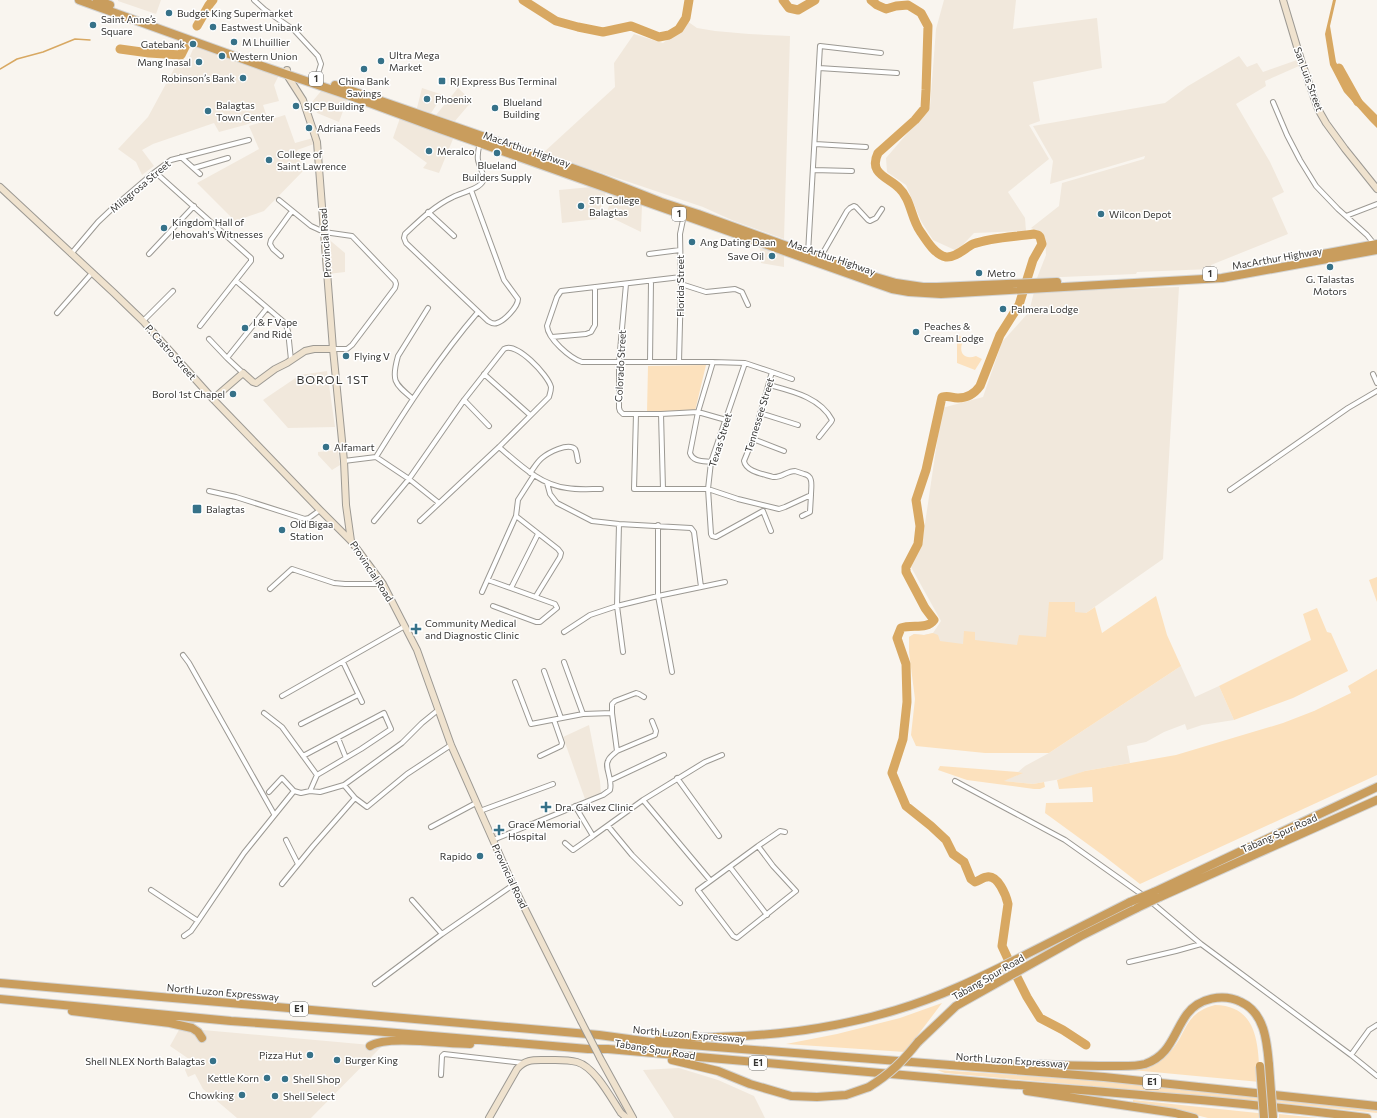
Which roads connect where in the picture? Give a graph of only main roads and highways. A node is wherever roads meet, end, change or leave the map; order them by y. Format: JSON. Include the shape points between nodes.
{"nodes":[{"id":1,"x":80,"y":0,"type":"edge"},
{"id":2,"x":97,"y":0,"type":"edge"},
{"id":3,"x":1283,"y":0,"type":"edge"},
{"id":4,"x":188,"y":36,"type":"junction"},
{"id":5,"x":287,"y":72,"type":"junction"},
{"id":6,"x":0,"y":187,"type":"edge"},
{"id":7,"x":1377,"y":189,"type":"edge"},
{"id":8,"x":1376,"y":247,"type":"edge"},
{"id":9,"x":333,"y":349,"type":"junction"},
{"id":10,"x":213,"y":399,"type":"junction"},
{"id":11,"x":351,"y":541,"type":"junction"},
{"id":12,"x":1377,"y":787,"type":"edge"},
{"id":13,"x":1377,"y":800,"type":"edge"},
{"id":14,"x":1157,"y":895,"type":"junction"},
{"id":15,"x":1133,"y":905,"type":"junction"},
{"id":16,"x":0,"y":982,"type":"edge"},
{"id":17,"x":0,"y":999,"type":"edge"},
{"id":18,"x":30,"y":1002,"type":"junction"},
{"id":19,"x":599,"y":1035,"type":"junction"},
{"id":20,"x":202,"y":1038,"type":"dead end"},
{"id":21,"x":370,"y":1046,"type":"dead end"},
{"id":22,"x":545,"y":1046,"type":"junction"},
{"id":23,"x":588,"y":1049,"type":"junction"},
{"id":24,"x":926,"y":1063,"type":"junction"},
{"id":25,"x":1260,"y":1066,"type":"dead end"},
{"id":26,"x":929,"y":1078,"type":"junction"},
{"id":27,"x":1377,"y":1106,"type":"edge"},
{"id":28,"x":489,"y":1118,"type":"edge"},
{"id":29,"x":628,"y":1118,"type":"edge"},
{"id":30,"x":633,"y":1118,"type":"edge"},
{"id":31,"x":1194,"y":1118,"type":"edge"},
{"id":32,"x":1264,"y":1118,"type":"edge"},
{"id":33,"x":1273,"y":1118,"type":"edge"},
{"id":34,"x":1367,"y":1118,"type":"edge"}],
"edges":[{"from":1,"to":4,"type":"highway","name":"MacArthur Highway","number":"1"},
{"from":2,"to":4,"type":"highway","name":"MacArthur Highway","number":"1"},
{"from":3,"to":7,"type":"main road","name":"San Luis Street","via":[[1318,109],[1345,149]]},
{"from":4,"to":5,"type":"highway","name":"MacArthur Highway","number":"1"},
{"from":5,"to":8,"type":"highway","name":"MacArthur Highway","number":"1","via":[[807,256],[881,285],[909,292],[941,294],[1022,286],[1222,278]]},
{"from":5,"to":9,"type":"main road","name":"Provincial Road","via":[[303,100],[317,142]]},
{"from":6,"to":10,"type":"main road","name":"P. Castro Street","via":[[143,321]]},
{"from":9,"to":10,"type":"main road","via":[[306,351],[256,383],[243,373]]},
{"from":9,"to":11,"type":"main road","name":"Provincial Road"},
{"from":10,"to":11,"type":"main road","name":"P. Castro Street"},
{"from":11,"to":30,"type":"main road","name":"Provincial Road","bridge":true,"via":[[384,584],[405,626],[425,670],[451,744],[513,885]]},
{"from":12,"to":14,"type":"highway","name":"Tabang Spur Road","number":"E1"},
{"from":13,"to":14,"type":"highway","name":"Tabang Spur Road","number":"E1"},
{"from":14,"to":15,"type":"highway","name":"Tabang Spur Road","number":"E1","bridge":true},
{"from":15,"to":19,"type":"highway","name":"Tabang Spur Road","number":"E1","via":[[977,979],[897,1010],[856,1021],[794,1033],[751,1036],[701,1038]]},
{"from":15,"to":23,"type":"highway","name":"Tabang Spur Road","number":"E1","bridge":true,"via":[[956,1006],[885,1077],[869,1088],[846,1095],[792,1096],[680,1060]]},
{"from":16,"to":19,"type":"highway","name":"North Luzon Expressway","number":"E1"},
{"from":17,"to":18,"type":"highway","number":"E1"},
{"from":18,"to":20,"type":"highway","via":[[69,1011],[183,1025],[198,1032]]},
{"from":18,"to":22,"type":"highway","number":"E1"},
{"from":19,"to":24,"type":"highway","name":"North Luzon Expressway","number":"E1","via":[[651,1042]]},
{"from":21,"to":22,"type":"highway","via":[[378,1042],[404,1041]]},
{"from":22,"to":23,"type":"highway","number":"E1"},
{"from":23,"to":26,"type":"highway","number":"E1"},
{"from":24,"to":27,"type":"highway","name":"North Luzon Expressway","number":"E1","via":[[1104,1076]]},
{"from":24,"to":33,"type":"highway","bridge":true,"via":[[1140,1065],[1151,1061],[1166,1050],[1186,1015],[1194,1007],[1205,1000],[1222,997],[1244,1003],[1258,1017],[1266,1037]]},
{"from":25,"to":32,"type":"highway","bridge":true},
{"from":26,"to":31,"type":"highway","via":[[1117,1104]]},
{"from":26,"to":34,"type":"highway","number":"E1"},
{"from":28,"to":29,"type":"main road","via":[[522,1063],[561,1059],[586,1066],[621,1113]]}]}
